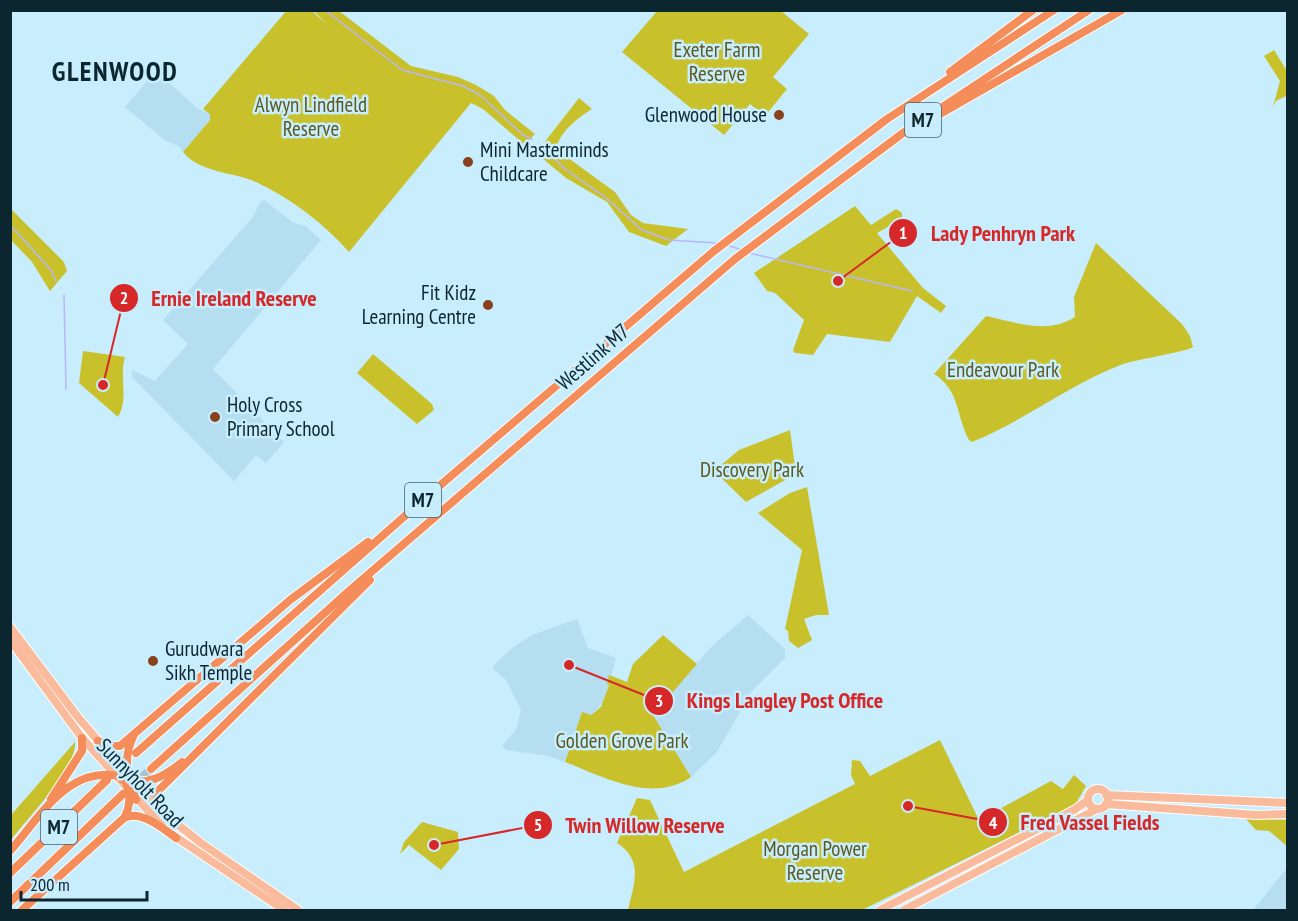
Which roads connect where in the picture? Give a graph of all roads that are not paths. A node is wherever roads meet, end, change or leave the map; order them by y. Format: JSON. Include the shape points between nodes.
{"nodes":[{"id":1,"x":1033,"y":10,"type":"edge"},
{"id":2,"x":1054,"y":10,"type":"edge"},
{"id":3,"x":1089,"y":10,"type":"edge"},
{"id":4,"x":1122,"y":10,"type":"edge"},
{"id":5,"x":887,"y":118,"type":"junction"},
{"id":6,"x":867,"y":160,"type":"junction"},
{"id":7,"x":423,"y":500,"type":"junction"},
{"id":8,"x":390,"y":557,"type":"junction"},
{"id":9,"x":10,"y":627,"type":"edge"},
{"id":10,"x":10,"y":640,"type":"edge"},
{"id":11,"x":241,"y":711,"type":"junction"},
{"id":12,"x":135,"y":734,"type":"junction"},
{"id":13,"x":82,"y":738,"type":"junction"},
{"id":14,"x":98,"y":741,"type":"junction"},
{"id":15,"x":136,"y":753,"type":"dead end"},
{"id":16,"x":118,"y":764,"type":"joint"},
{"id":17,"x":151,"y":769,"type":"tunnel mouth"},
{"id":18,"x":124,"y":779,"type":"junction"},
{"id":19,"x":1106,"y":795,"type":"junction"},
{"id":20,"x":129,"y":796,"type":"junction"},
{"id":21,"x":1088,"y":800,"type":"junction"},
{"id":22,"x":1287,"y":803,"type":"edge"},
{"id":23,"x":155,"y":804,"type":"junction"},
{"id":24,"x":1106,"y":804,"type":"junction"},
{"id":25,"x":1098,"y":809,"type":"junction"},
{"id":26,"x":44,"y":812,"type":"junction"},
{"id":27,"x":1287,"y":814,"type":"edge"},
{"id":28,"x":124,"y":818,"type":"junction"},
{"id":29,"x":176,"y":838,"type":"junction"},
{"id":30,"x":10,"y":851,"type":"edge"},
{"id":31,"x":10,"y":873,"type":"edge"},
{"id":32,"x":10,"y":902,"type":"edge"},
{"id":33,"x":22,"y":910,"type":"edge"},
{"id":34,"x":284,"y":910,"type":"edge"},
{"id":35,"x":298,"y":910,"type":"edge"},
{"id":36,"x":880,"y":910,"type":"edge"},
{"id":37,"x":904,"y":910,"type":"edge"}],
"edges":[{"from":1,"to":5,"type":"highway"},
{"from":2,"to":5,"type":"highway","name":"Westlink M7","number":"M7"},
{"from":3,"to":6,"type":"highway","name":"Westlink M7","number":"M7"},
{"from":4,"to":6,"type":"highway","number":"M7"},
{"from":5,"to":7,"type":"highway","name":"Westlink M7","number":"M7","via":[[714,251]]},
{"from":6,"to":8,"type":"highway","name":"Westlink M7","number":"M7","via":[[735,259]]},
{"from":7,"to":12,"type":"highway","number":"M7","via":[[290,600]]},
{"from":7,"to":15,"type":"highway","name":"Westlink M7","number":"M7"},
{"from":8,"to":11,"type":"highway"},
{"from":8,"to":17,"type":"highway","name":"Westlink M7","number":"M7"},
{"from":9,"to":14,"type":"main road","name":"Sunnyholt Road"},
{"from":10,"to":13,"type":"main road","name":"Sunnyholt Road"},
{"from":11,"to":18,"type":"highway","via":[[171,771],[155,780]]},
{"from":11,"to":23,"type":"highway","via":[[159,790]]},
{"from":12,"to":14,"type":"highway","number":"M7","via":[[115,747]]},
{"from":12,"to":18,"type":"highway","via":[[127,753]]},
{"from":13,"to":18,"type":"main road","name":"Sunnyholt Road"},
{"from":13,"to":26,"type":"highway","via":[[82,751]]},
{"from":14,"to":16,"type":"main road","name":"Sunnyholt Road"},
{"from":16,"to":18,"type":"highway"},
{"from":18,"to":20,"type":"highway"},
{"from":18,"to":23,"type":"main road","name":"Sunnyholt Road"},
{"from":18,"to":26,"type":"highway","via":[[79,779]]},
{"from":18,"to":31,"type":"highway","number":"M7"},
{"from":19,"to":21,"type":"main road","via":[[1094,791]]},
{"from":19,"to":22,"type":"main road"},
{"from":19,"to":24,"type":"main road"},
{"from":20,"to":28,"type":"highway"},
{"from":20,"to":29,"type":"main road","name":"Sunnyholt Road"},
{"from":20,"to":32,"type":"highway","number":"M7"},
{"from":21,"to":25,"type":"main road"},
{"from":21,"to":36,"type":"main road"},
{"from":23,"to":35,"type":"main road","name":"Sunnyholt Road","via":[[201,843]]},
{"from":24,"to":25,"type":"main road"},
{"from":24,"to":27,"type":"main road"},
{"from":25,"to":37,"type":"main road"},
{"from":26,"to":30,"type":"highway"},
{"from":28,"to":29,"type":"highway","via":[[143,818]]},
{"from":28,"to":33,"type":"highway","number":"M7"},
{"from":29,"to":34,"type":"main road","name":"Sunnyholt Road"}]}
